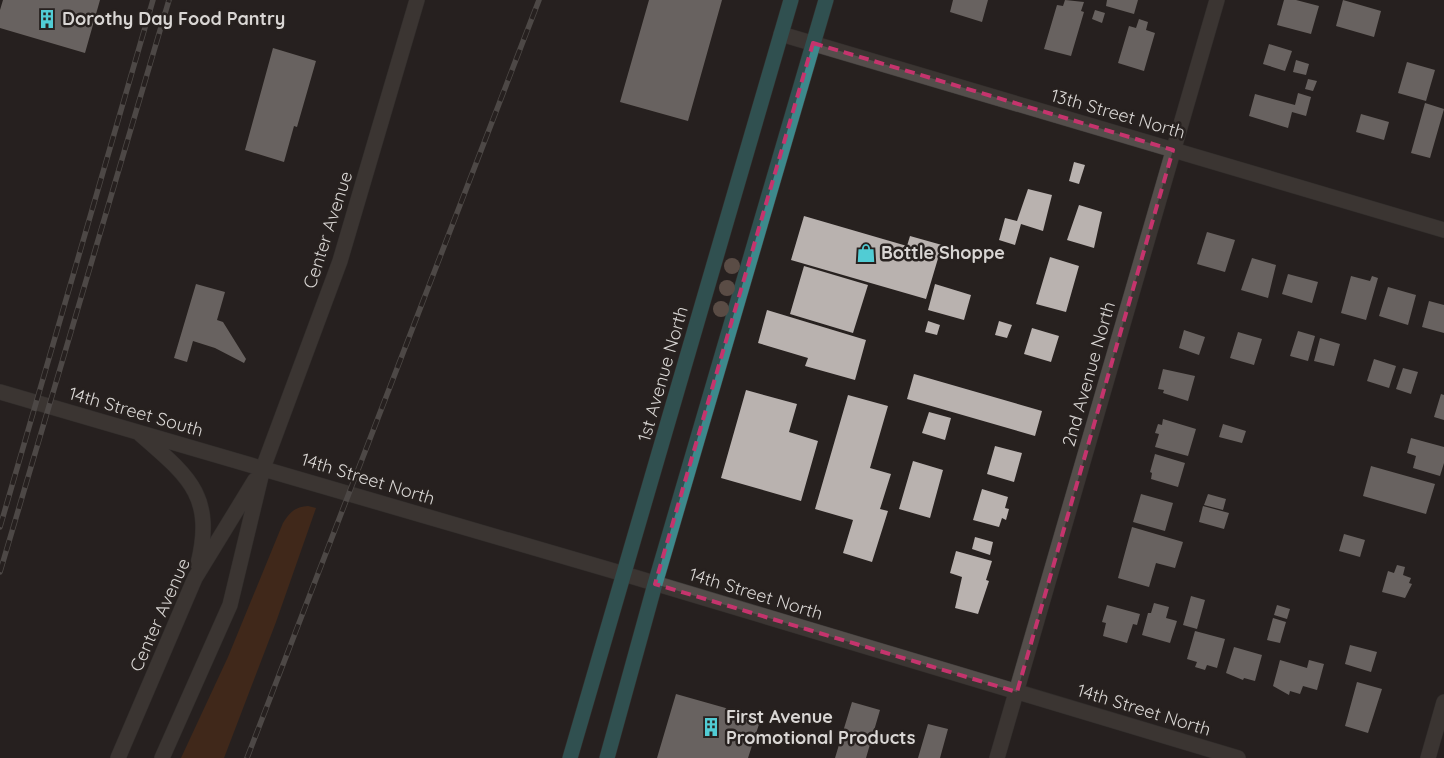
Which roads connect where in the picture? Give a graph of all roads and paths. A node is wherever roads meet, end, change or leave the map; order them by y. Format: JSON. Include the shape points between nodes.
{"nodes":[{"id":1,"x":790,"y":0,"type":"edge"},
{"id":2,"x":826,"y":0,"type":"edge"},
{"id":3,"x":1217,"y":0,"type":"edge"},
{"id":4,"x":413,"y":1,"type":"edge"},
{"id":5,"x":781,"y":34,"type":"junction"},
{"id":6,"x":813,"y":43,"type":"junction"},
{"id":7,"x":1173,"y":150,"type":"junction"},
{"id":8,"x":1444,"y":230,"type":"edge"},
{"id":9,"x":0,"y":392,"type":"edge"},
{"id":10,"x":135,"y":430,"type":"junction"},
{"id":11,"x":263,"y":468,"type":"junction"},
{"id":12,"x":624,"y":574,"type":"junction"},
{"id":13,"x":195,"y":578,"type":"junction"},
{"id":14,"x":655,"y":584,"type":"junction"},
{"id":15,"x":1016,"y":692,"type":"junction"},
{"id":16,"x":1444,"y":702,"type":"edge"},
{"id":17,"x":118,"y":758,"type":"edge"},
{"id":18,"x":162,"y":758,"type":"edge"},
{"id":19,"x":570,"y":758,"type":"edge"},
{"id":20,"x":607,"y":758,"type":"edge"},
{"id":21,"x":997,"y":758,"type":"edge"},
{"id":22,"x":1238,"y":758,"type":"edge"},
{"id":23,"x":1428,"y":758,"type":"edge"}],
"edges":[{"from":1,"to":5,"type":"main road","name":"1st Avenue North"},
{"from":2,"to":6,"type":"main road"},
{"from":3,"to":7,"type":"street","name":"2nd Avenue North"},
{"from":4,"to":11,"type":"street","name":"Center Avenue","via":[[340,261]]},
{"from":5,"to":6,"type":"street","name":"13th Street North"},
{"from":5,"to":12,"type":"main road","name":"1st Avenue North"},
{"from":6,"to":7,"type":"street","name":"13th Street North"},
{"from":6,"to":14,"type":"main road"},
{"from":7,"to":8,"type":"street","name":"13th Street North"},
{"from":7,"to":15,"type":"street","name":"2nd Avenue North"},
{"from":9,"to":10,"type":"street","name":"14th Street South"},
{"from":10,"to":11,"type":"street","name":"14th Street South"},
{"from":10,"to":13,"type":"street","via":[[173,463],[190,483],[204,514],[204,539]]},
{"from":11,"to":12,"type":"street","name":"14th Street North"},
{"from":11,"to":13,"type":"street","name":"Center Avenue"},
{"from":11,"to":18,"type":"street","name":"Center Avenue","via":[[230,605]]},
{"from":12,"to":14,"type":"street","name":"14th Street North"},
{"from":12,"to":19,"type":"main road","name":"1st Avenue North"},
{"from":13,"to":17,"type":"street","name":"Center Avenue"},
{"from":14,"to":15,"type":"street","name":"14th Street North"},
{"from":14,"to":20,"type":"main road"},
{"from":15,"to":21,"type":"street","name":"2nd Avenue North"},
{"from":15,"to":22,"type":"street","name":"14th Street North"},
{"from":16,"to":23,"type":"street"}]}
